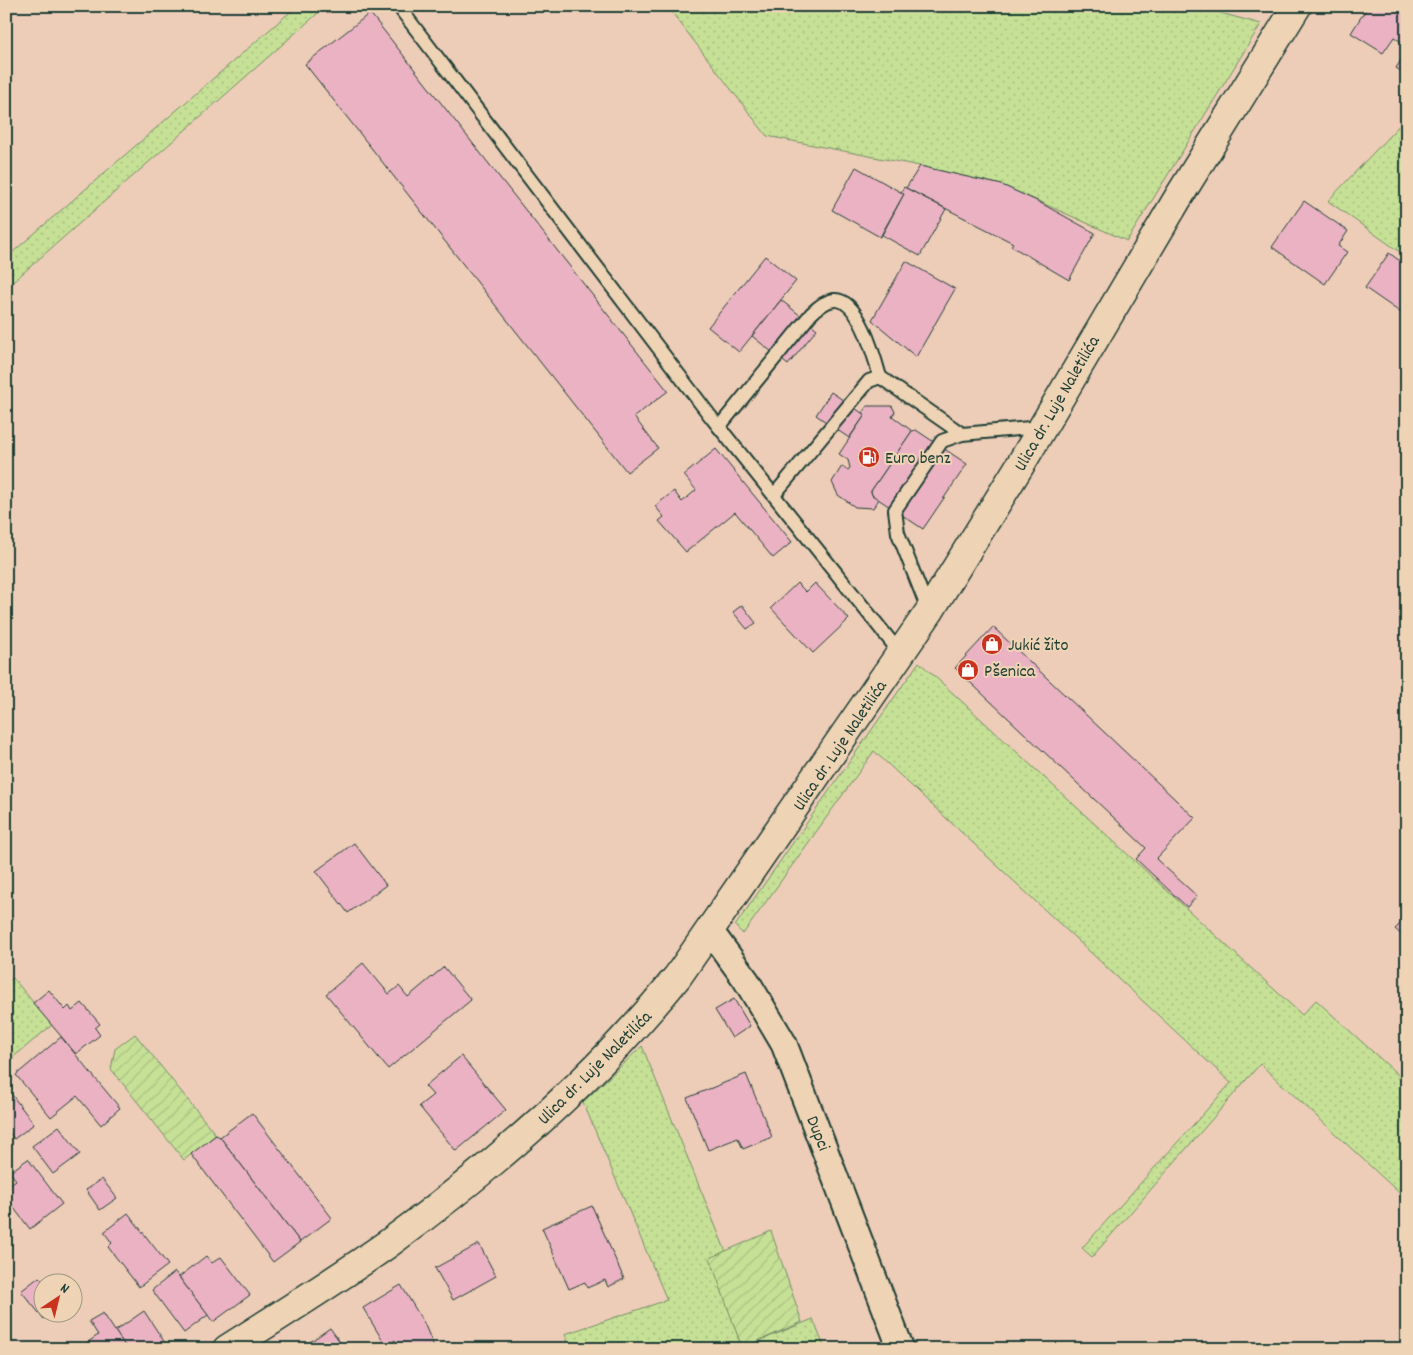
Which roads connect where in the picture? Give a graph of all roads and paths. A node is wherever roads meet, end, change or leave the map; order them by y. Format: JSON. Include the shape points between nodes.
{"nodes":[{"id":1,"x":1297,"y":6,"type":"edge"},
{"id":2,"x":402,"y":11,"type":"dead end"},
{"id":3,"x":880,"y":377,"type":"junction"},
{"id":4,"x":719,"y":427,"type":"junction"},
{"id":5,"x":1043,"y":427,"type":"junction"},
{"id":6,"x":962,"y":434,"type":"junction"},
{"id":7,"x":774,"y":495,"type":"junction"},
{"id":8,"x":930,"y":612,"type":"junction"},
{"id":9,"x":901,"y":654,"type":"junction"},
{"id":10,"x":711,"y":932,"type":"junction"},
{"id":11,"x":228,"y":1349,"type":"edge"},
{"id":12,"x":901,"y":1349,"type":"edge"}],
"edges":[{"from":1,"to":5,"type":"street","name":"Ulica dr. Luje Naletilića","via":[[1178,198]]},
{"from":2,"to":4,"type":"lane"},
{"from":3,"to":4,"type":"lane","via":[[867,336],[856,317],[842,302],[829,302],[810,314]]},
{"from":3,"to":6,"type":"lane"},
{"from":3,"to":7,"type":"lane","via":[[869,381]]},
{"from":4,"to":7,"type":"lane"},
{"from":5,"to":6,"type":"lane"},
{"from":5,"to":8,"type":"street","name":"Ulica dr. Luje Naletilića"},
{"from":6,"to":8,"type":"lane","via":[[938,445],[895,510],[898,533]]},
{"from":7,"to":9,"type":"lane"},
{"from":8,"to":9,"type":"street","name":"Ulica dr. Luje Naletilića"},
{"from":9,"to":10,"type":"street","name":"Ulica dr. Luje Naletilića"},
{"from":10,"to":11,"type":"street","name":"Ulica dr. Luje Naletilića","via":[[644,1019],[526,1135],[388,1244]]},
{"from":10,"to":12,"type":"street","name":"Dupci","via":[[746,980],[784,1044]]}]}
